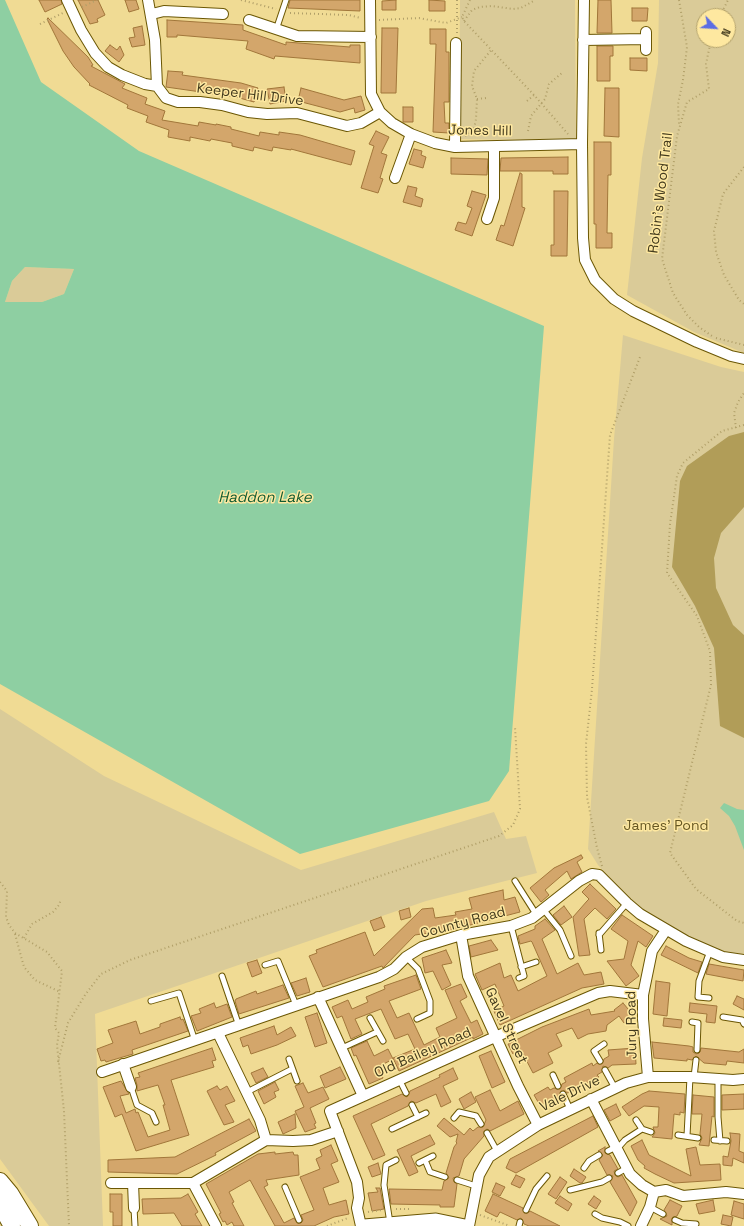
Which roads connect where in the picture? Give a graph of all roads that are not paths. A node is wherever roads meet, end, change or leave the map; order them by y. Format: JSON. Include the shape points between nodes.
{"nodes":[{"id":1,"x":67,"y":0,"type":"edge"},
{"id":2,"x":148,"y":0,"type":"edge"},
{"id":3,"x":286,"y":0,"type":"edge"},
{"id":4,"x":370,"y":0,"type":"edge"},
{"id":5,"x":584,"y":0,"type":"edge"},
{"id":6,"x":152,"y":14,"type":"junction"},
{"id":7,"x":223,"y":14,"type":"dead end"},
{"id":8,"x":249,"y":20,"type":"dead end"},
{"id":9,"x":276,"y":30,"type":"junction"},
{"id":10,"x":371,"y":37,"type":"junction"},
{"id":11,"x":583,"y":40,"type":"junction"},
{"id":12,"x":456,"y":43,"type":"road end"},
{"id":13,"x":646,"y":50,"type":"dead end"},
{"id":14,"x":156,"y":86,"type":"junction"},
{"id":15,"x":380,"y":112,"type":"junction"},
{"id":16,"x":411,"y":134,"type":"junction"},
{"id":17,"x":458,"y":143,"type":"junction"},
{"id":18,"x":582,"y":144,"type":"junction"},
{"id":19,"x":494,"y":147,"type":"junction"},
{"id":20,"x":395,"y":178,"type":"dead end"},
{"id":21,"x":487,"y":219,"type":"dead end"},
{"id":22,"x":744,"y":359,"type":"edge"},
{"id":23,"x":515,"y":880,"type":"dead end"},
{"id":24,"x":627,"y":903,"type":"junction"},
{"id":25,"x":540,"y":912,"type":"junction"},
{"id":26,"x":511,"y":926,"type":"junction"},
{"id":27,"x":666,"y":930,"type":"junction"},
{"id":28,"x":461,"y":935,"type":"junction"},
{"id":29,"x":601,"y":950,"type":"dead end"},
{"id":30,"x":710,"y":952,"type":"junction"},
{"id":31,"x":571,"y":956,"type":"dead end"},
{"id":32,"x":406,"y":957,"type":"junction"},
{"id":33,"x":744,"y":960,"type":"edge"},
{"id":34,"x":536,"y":962,"type":"dead end"},
{"id":35,"x":265,"y":965,"type":"dead end"},
{"id":36,"x":521,"y":967,"type":"junction"},
{"id":37,"x":222,"y":976,"type":"dead end"},
{"id":38,"x":519,"y":978,"type":"dead end"},
{"id":39,"x":643,"y":995,"type":"junction"},
{"id":40,"x":318,"y":997,"type":"junction"},
{"id":41,"x":709,"y":998,"type":"dead end"},
{"id":42,"x":151,"y":1001,"type":"dead end"},
{"id":43,"x":296,"y":1005,"type":"junction"},
{"id":44,"x":723,"y":1017,"type":"dead end"},
{"id":45,"x":370,"y":1018,"type":"dead end"},
{"id":46,"x":417,"y":1020,"type":"dead end"},
{"id":47,"x":692,"y":1022,"type":"dead end"},
{"id":48,"x":744,"y":1024,"type":"edge"},
{"id":49,"x":239,"y":1026,"type":"junction"},
{"id":50,"x":377,"y":1032,"type":"junction"},
{"id":51,"x":218,"y":1033,"type":"junction"},
{"id":52,"x":495,"y":1036,"type":"junction"},
{"id":53,"x":195,"y":1041,"type":"junction"},
{"id":54,"x":383,"y":1041,"type":"dead end"},
{"id":55,"x":604,"y":1044,"type":"dead end"},
{"id":56,"x":342,"y":1048,"type":"junction"},
{"id":57,"x":697,"y":1050,"type":"dead end"},
{"id":58,"x":289,"y":1059,"type":"dead end"},
{"id":59,"x":696,"y":1060,"type":"dead end"},
{"id":60,"x":600,"y":1061,"type":"dead end"},
{"id":61,"x":123,"y":1064,"type":"junction"},
{"id":62,"x":292,"y":1069,"type":"junction"},
{"id":63,"x":605,"y":1070,"type":"dead end"},
{"id":64,"x":102,"y":1072,"type":"dead end"},
{"id":65,"x":553,"y":1075,"type":"dead end"},
{"id":66,"x":648,"y":1077,"type":"junction"},
{"id":67,"x":692,"y":1077,"type":"junction"},
{"id":68,"x":399,"y":1079,"type":"junction"},
{"id":69,"x":718,"y":1079,"type":"junction"},
{"id":70,"x":744,"y":1079,"type":"edge"},
{"id":71,"x":297,"y":1081,"type":"dead end"},
{"id":72,"x":558,"y":1086,"type":"dead end"},
{"id":73,"x":130,"y":1087,"type":"joint"},
{"id":74,"x":615,"y":1088,"type":"junction"},
{"id":75,"x":247,"y":1092,"type":"junction"},
{"id":76,"x":406,"y":1093,"type":"dead end"},
{"id":77,"x":563,"y":1094,"type":"dead end"},
{"id":78,"x":363,"y":1096,"type":"junction"},
{"id":79,"x":591,"y":1099,"type":"junction"},
{"id":80,"x":412,"y":1105,"type":"dead end"},
{"id":81,"x":570,"y":1109,"type":"junction"},
{"id":82,"x":426,"y":1113,"type":"dead end"},
{"id":83,"x":418,"y":1117,"type":"junction"},
{"id":84,"x":454,"y":1118,"type":"dead end"},
{"id":85,"x":636,"y":1120,"type":"dead end"},
{"id":86,"x":156,"y":1122,"type":"dead end"},
{"id":87,"x":481,"y":1124,"type":"dead end"},
{"id":88,"x":538,"y":1125,"type":"junction"},
{"id":89,"x":392,"y":1129,"type":"dead end"},
{"id":90,"x":642,"y":1129,"type":"junction"},
{"id":91,"x":338,"y":1131,"type":"junction"},
{"id":92,"x":651,"y":1132,"type":"dead end"},
{"id":93,"x":487,"y":1133,"type":"dead end"},
{"id":94,"x":678,"y":1134,"type":"dead end"},
{"id":95,"x":687,"y":1136,"type":"junction"},
{"id":96,"x":698,"y":1138,"type":"dead end"},
{"id":97,"x":266,"y":1140,"type":"junction"},
{"id":98,"x":714,"y":1140,"type":"dead end"},
{"id":99,"x":720,"y":1141,"type":"junction"},
{"id":100,"x":727,"y":1142,"type":"dead end"},
{"id":101,"x":613,"y":1149,"type":"junction"},
{"id":102,"x":497,"y":1151,"type":"junction"},
{"id":103,"x":599,"y":1155,"type":"dead end"},
{"id":104,"x":434,"y":1156,"type":"dead end"},
{"id":105,"x":396,"y":1160,"type":"dead end"},
{"id":106,"x":426,"y":1160,"type":"junction"},
{"id":107,"x":419,"y":1163,"type":"dead end"},
{"id":108,"x":584,"y":1168,"type":"dead end"},
{"id":109,"x":548,"y":1176,"type":"dead end"},
{"id":110,"x":445,"y":1177,"type":"dead end"},
{"id":111,"x":609,"y":1178,"type":"dead end"},
{"id":112,"x":458,"y":1180,"type":"dead end"},
{"id":113,"x":0,"y":1181,"type":"edge"},
{"id":114,"x":111,"y":1183,"type":"dead end"},
{"id":115,"x":133,"y":1183,"type":"junction"},
{"id":116,"x":193,"y":1183,"type":"junction"},
{"id":117,"x":476,"y":1186,"type":"junction"},
{"id":118,"x":285,"y":1187,"type":"dead end"},
{"id":119,"x":570,"y":1190,"type":"dead end"},
{"id":120,"x":654,"y":1192,"type":"junction"},
{"id":121,"x":744,"y":1194,"type":"edge"},
{"id":122,"x":0,"y":1200,"type":"edge"},
{"id":123,"x":650,"y":1207,"type":"junction"},
{"id":124,"x":134,"y":1208,"type":"joint"},
{"id":125,"x":526,"y":1210,"type":"dead end"},
{"id":126,"x":595,"y":1214,"type":"dead end"},
{"id":127,"x":663,"y":1214,"type":"dead end"},
{"id":128,"x":299,"y":1220,"type":"dead end"},
{"id":129,"x":675,"y":1220,"type":"dead end"},
{"id":130,"x":435,"y":1223,"type":"edge"},
{"id":131,"x":390,"y":1224,"type":"junction"},
{"id":132,"x":696,"y":1224,"type":"dead end"},
{"id":133,"x":12,"y":1226,"type":"edge"},
{"id":134,"x":30,"y":1226,"type":"edge"},
{"id":135,"x":134,"y":1226,"type":"edge"},
{"id":136,"x":216,"y":1226,"type":"edge"},
{"id":137,"x":361,"y":1226,"type":"edge"},
{"id":138,"x":364,"y":1226,"type":"edge"},
{"id":139,"x":465,"y":1226,"type":"edge"},
{"id":140,"x":469,"y":1226,"type":"edge"},
{"id":141,"x":628,"y":1226,"type":"edge"},
{"id":142,"x":641,"y":1226,"type":"edge"}],
"edges":[{"from":1,"to":14,"type":"street","via":[[95,53],[108,67],[122,75]]},
{"from":2,"to":6,"type":"street"},
{"from":3,"to":9,"type":"lane"},
{"from":4,"to":10,"type":"street","name":"Jones Hill"},
{"from":5,"to":11,"type":"street"},
{"from":6,"to":7,"type":"street","via":[[164,11]]},
{"from":6,"to":14,"type":"street"},
{"from":8,"to":9,"type":"street"},
{"from":9,"to":10,"type":"street","via":[[296,36]]},
{"from":10,"to":15,"type":"street","name":"Jones Hill","via":[[371,94]]},
{"from":11,"to":13,"type":"street","via":[[646,35]]},
{"from":11,"to":18,"type":"street"},
{"from":12,"to":17,"type":"street"},
{"from":14,"to":15,"type":"street","name":"Keeper Hill Drive","via":[[166,98],[178,102],[200,102],[267,114],[297,113],[347,126],[362,123]]},
{"from":15,"to":16,"type":"street","name":"Jones Hill","via":[[392,123]]},
{"from":16,"to":17,"type":"street","name":"Jones Hill","via":[[435,143]]},
{"from":16,"to":20,"type":"street"},
{"from":17,"to":19,"type":"street","name":"Jones Hill"},
{"from":18,"to":19,"type":"street","name":"Jones Hill"},
{"from":18,"to":22,"type":"street","via":[[585,260],[596,280],[614,299],[633,311],[697,342]]},
{"from":19,"to":21,"type":"street","via":[[494,198]]},
{"from":23,"to":25,"type":"lane"},
{"from":24,"to":25,"type":"street","name":"County Road","via":[[607,882],[592,874],[579,881]]},
{"from":24,"to":27,"type":"street","name":"County Road"},
{"from":24,"to":29,"type":"lane","via":[[599,933]]},
{"from":25,"to":26,"type":"street","name":"County Road"},
{"from":25,"to":31,"type":"lane","via":[[560,930]]},
{"from":26,"to":28,"type":"street","name":"County Road"},
{"from":26,"to":36,"type":"lane"},
{"from":27,"to":30,"type":"street","name":"County Road"},
{"from":27,"to":39,"type":"street","name":"Jury Road","via":[[652,951]]},
{"from":28,"to":32,"type":"street","name":"County Road","via":[[422,947]]},
{"from":28,"to":52,"type":"street","name":"Gavel Street","via":[[468,976]]},
{"from":30,"to":33,"type":"street","name":"County Road"},
{"from":30,"to":41,"type":"lane","via":[[699,981],[698,997]]},
{"from":32,"to":40,"type":"street","name":"County Road","via":[[394,969],[379,977]]},
{"from":32,"to":46,"type":"lane","via":[[418,969],[430,1001],[430,1013]]},
{"from":34,"to":36,"type":"lane"},
{"from":35,"to":43,"type":"lane","via":[[278,961]]},
{"from":36,"to":38,"type":"lane","via":[[524,976]]},
{"from":37,"to":49,"type":"lane"},
{"from":39,"to":52,"type":"street","name":"Old Bailey Road","via":[[610,991],[598,993]]},
{"from":39,"to":66,"type":"street","name":"Jury Road"},
{"from":40,"to":43,"type":"street","name":"County Road"},
{"from":40,"to":56,"type":"street"},
{"from":42,"to":53,"type":"lane","via":[[179,993]]},
{"from":43,"to":49,"type":"street","name":"County Road"},
{"from":44,"to":48,"type":"lane","via":[[742,1020]]},
{"from":45,"to":50,"type":"lane"},
{"from":47,"to":57,"type":"lane","via":[[698,1023]]},
{"from":49,"to":51,"type":"street","name":"County Road"},
{"from":50,"to":54,"type":"lane"},
{"from":50,"to":56,"type":"lane"},
{"from":51,"to":53,"type":"street","name":"County Road"},
{"from":51,"to":75,"type":"street"},
{"from":52,"to":68,"type":"street","name":"Old Bailey Road"},
{"from":52,"to":88,"type":"street","name":"Gavel Street"},
{"from":53,"to":61,"type":"street","name":"County Road"},
{"from":55,"to":60,"type":"lane","via":[[594,1051]]},
{"from":56,"to":78,"type":"street"},
{"from":58,"to":62,"type":"lane"},
{"from":59,"to":67,"type":"lane"},
{"from":61,"to":64,"type":"street","name":"County Road"},
{"from":61,"to":73,"type":"street"},
{"from":62,"to":71,"type":"lane"},
{"from":62,"to":75,"type":"lane"},
{"from":63,"to":74,"type":"lane"},
{"from":65,"to":72,"type":"lane"},
{"from":66,"to":67,"type":"street","name":"Vale Drive"},
{"from":66,"to":74,"type":"street","name":"Vale Drive"},
{"from":67,"to":69,"type":"street","name":"Vale Drive"},
{"from":67,"to":95,"type":"lane"},
{"from":68,"to":76,"type":"lane"},
{"from":68,"to":78,"type":"street","name":"Old Bailey Road"},
{"from":69,"to":70,"type":"street","name":"Vale Drive"},
{"from":69,"to":99,"type":"lane"},
{"from":73,"to":86,"type":"lane","via":[[137,1105],[152,1113]]},
{"from":74,"to":79,"type":"street","name":"Vale Drive"},
{"from":75,"to":97,"type":"street"},
{"from":77,"to":81,"type":"lane"},
{"from":78,"to":91,"type":"street","name":"Old Bailey Road","via":[[330,1111]]},
{"from":79,"to":81,"type":"street","name":"Vale Drive"},
{"from":79,"to":101,"type":"street"},
{"from":80,"to":83,"type":"lane"},
{"from":81,"to":88,"type":"street","name":"Vale Drive"},
{"from":82,"to":83,"type":"lane"},
{"from":83,"to":89,"type":"lane"},
{"from":84,"to":87,"type":"lane","via":[[459,1112],[476,1116]]},
{"from":85,"to":90,"type":"lane"},
{"from":88,"to":102,"type":"street","name":"Vale Drive"},
{"from":90,"to":92,"type":"lane"},
{"from":90,"to":101,"type":"lane"},
{"from":91,"to":97,"type":"street","via":[[311,1140]]},
{"from":91,"to":137,"type":"street","name":"Old Bailey Road","via":[[357,1182],[357,1208]]},
{"from":93,"to":102,"type":"lane"},
{"from":94,"to":95,"type":"lane"},
{"from":95,"to":96,"type":"lane"},
{"from":97,"to":116,"type":"street"},
{"from":98,"to":99,"type":"lane"},
{"from":99,"to":100,"type":"lane"},
{"from":101,"to":120,"type":"street","via":[[623,1170]]},
{"from":102,"to":117,"type":"street","name":"Vale Drive","via":[[489,1156],[483,1166]]},
{"from":103,"to":108,"type":"lane","via":[[589,1161]]},
{"from":104,"to":106,"type":"lane"},
{"from":105,"to":131,"type":"lane","via":[[386,1165],[384,1185]]},
{"from":106,"to":107,"type":"lane"},
{"from":106,"to":110,"type":"lane","via":[[430,1172]]},
{"from":109,"to":125,"type":"lane","via":[[536,1189]]},
{"from":111,"to":119,"type":"lane"},
{"from":112,"to":117,"type":"lane"},
{"from":113,"to":134,"type":"main road"},
{"from":114,"to":115,"type":"street"},
{"from":115,"to":116,"type":"street"},
{"from":115,"to":124,"type":"street"},
{"from":116,"to":136,"type":"street"},
{"from":117,"to":140,"type":"street","name":"Vale Drive"},
{"from":118,"to":128,"type":"lane"},
{"from":120,"to":121,"type":"street","via":[[666,1190],[683,1196],[726,1192]]},
{"from":120,"to":123,"type":"street"},
{"from":122,"to":133,"type":"main road"},
{"from":123,"to":127,"type":"lane"},
{"from":123,"to":142,"type":"street"},
{"from":124,"to":135,"type":"lane"},
{"from":126,"to":141,"type":"lane"},
{"from":129,"to":132,"type":"lane"},
{"from":130,"to":131,"type":"street"},
{"from":130,"to":139,"type":"street"},
{"from":131,"to":138,"type":"street"}]}
